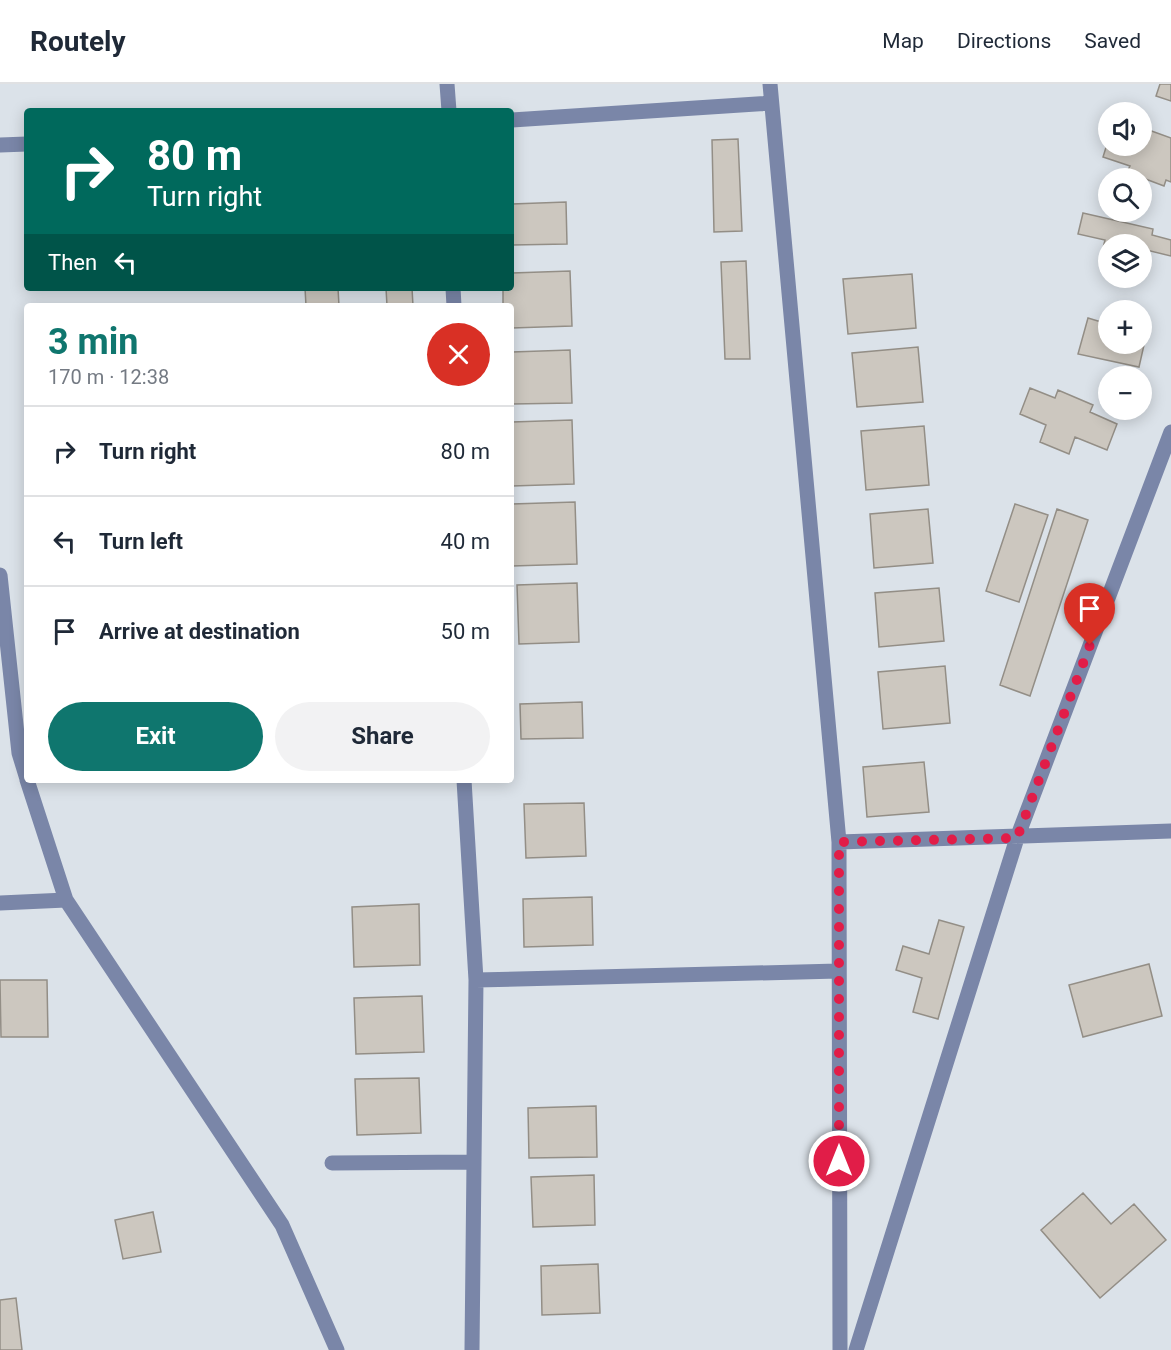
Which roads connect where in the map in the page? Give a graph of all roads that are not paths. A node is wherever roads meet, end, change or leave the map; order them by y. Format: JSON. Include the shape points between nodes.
{"nodes":[{"id":1,"x":447,"y":84,"type":"edge"},
{"id":2,"x":770,"y":84,"type":"edge"},
{"id":3,"x":771,"y":102,"type":"junction"},
{"id":4,"x":449,"y":108,"type":"edge"},
{"id":5,"x":514,"y":120,"type":"edge"},
{"id":6,"x":24,"y":144,"type":"edge"},
{"id":7,"x":0,"y":145,"type":"edge"},
{"id":8,"x":1171,"y":432,"type":"edge"},
{"id":9,"x":0,"y":575,"type":"edge"},
{"id":10,"x":24,"y":769,"type":"edge"},
{"id":11,"x":28,"y":783,"type":"edge"},
{"id":12,"x":464,"y":783,"type":"edge"},
{"id":13,"x":1171,"y":831,"type":"edge"},
{"id":14,"x":1017,"y":838,"type":"junction"},
{"id":15,"x":839,"y":842,"type":"junction"},
{"id":16,"x":66,"y":900,"type":"junction"},
{"id":17,"x":0,"y":903,"type":"edge"},
{"id":18,"x":838,"y":971,"type":"junction"},
{"id":19,"x":476,"y":980,"type":"junction"},
{"id":20,"x":474,"y":1162,"type":"junction"},
{"id":21,"x":332,"y":1163,"type":"dead end"},
{"id":22,"x":337,"y":1350,"type":"edge"},
{"id":23,"x":472,"y":1350,"type":"edge"},
{"id":24,"x":840,"y":1350,"type":"edge"},
{"id":25,"x":856,"y":1350,"type":"edge"}],
"edges":[{"from":1,"to":4,"type":"street"},
{"from":2,"to":3,"type":"street"},
{"from":3,"to":5,"type":"street"},
{"from":3,"to":15,"type":"street"},
{"from":6,"to":7,"type":"street"},
{"from":8,"to":14,"type":"street"},
{"from":9,"to":10,"type":"street"},
{"from":11,"to":16,"type":"street"},
{"from":12,"to":19,"type":"street"},
{"from":13,"to":14,"type":"street"},
{"from":14,"to":15,"type":"street"},
{"from":14,"to":25,"type":"street"},
{"from":15,"to":18,"type":"street"},
{"from":16,"to":17,"type":"street"},
{"from":16,"to":22,"type":"street","via":[[282,1225]]},
{"from":18,"to":19,"type":"street"},
{"from":18,"to":24,"type":"street"},
{"from":19,"to":20,"type":"street"},
{"from":20,"to":21,"type":"street"},
{"from":20,"to":23,"type":"street"}]}
